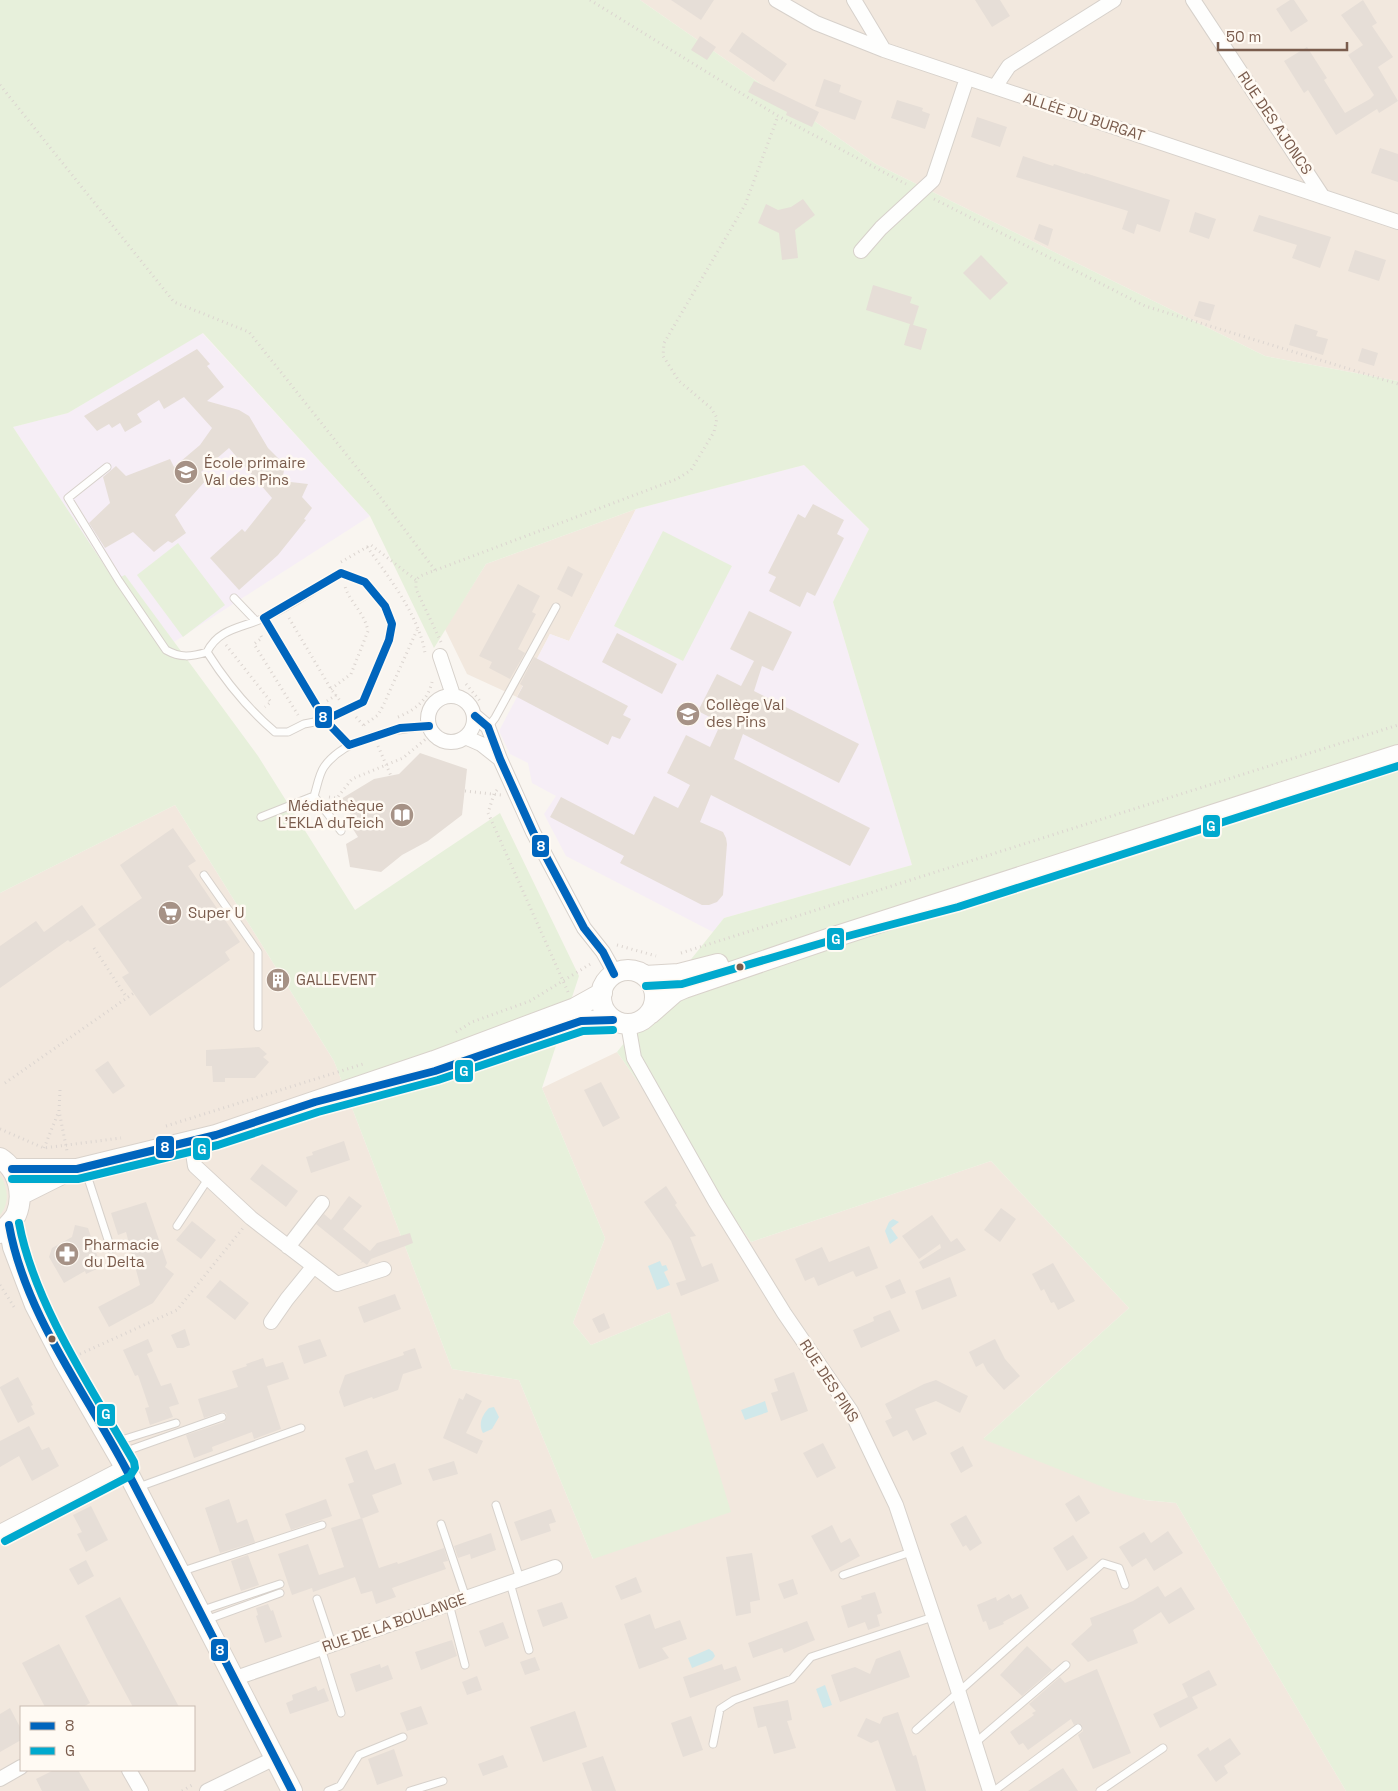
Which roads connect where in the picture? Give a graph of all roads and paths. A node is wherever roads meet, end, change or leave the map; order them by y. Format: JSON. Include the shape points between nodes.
{"nodes":[{"id":1,"x":590,"y":0,"type":"edge"},
{"id":2,"x":776,"y":0,"type":"edge"},
{"id":3,"x":854,"y":0,"type":"edge"},
{"id":4,"x":1114,"y":0,"type":"edge"},
{"id":5,"x":1192,"y":0,"type":"edge"},
{"id":6,"x":884,"y":50,"type":"junction"},
{"id":7,"x":967,"y":78,"type":"junction"},
{"id":8,"x":0,"y":85,"type":"edge"},
{"id":9,"x":995,"y":87,"type":"junction"},
{"id":10,"x":778,"y":116,"type":"junction"},
{"id":11,"x":921,"y":192,"type":"junction"},
{"id":12,"x":1323,"y":197,"type":"junction"},
{"id":13,"x":1398,"y":222,"type":"edge"},
{"id":14,"x":861,"y":251,"type":"dead end"},
{"id":15,"x":1398,"y":384,"type":"edge"},
{"id":16,"x":107,"y":467,"type":"dead end"},
{"id":17,"x":367,"y":548,"type":"junction"},
{"id":18,"x":435,"y":570,"type":"junction"},
{"id":19,"x":341,"y":573,"type":"junction"},
{"id":20,"x":416,"y":580,"type":"junction"},
{"id":21,"x":234,"y":598,"type":"dead end"},
{"id":22,"x":556,"y":607,"type":"dead end"},
{"id":23,"x":281,"y":608,"type":"junction"},
{"id":24,"x":264,"y":618,"type":"junction"},
{"id":25,"x":256,"y":621,"type":"junction"},
{"id":26,"x":241,"y":626,"type":"junction"},
{"id":27,"x":417,"y":629,"type":"junction"},
{"id":28,"x":245,"y":634,"type":"junction"},
{"id":29,"x":207,"y":652,"type":"junction"},
{"id":30,"x":425,"y":655,"type":"dead end"},
{"id":31,"x":442,"y":662,"type":"junction"},
{"id":32,"x":331,"y":689,"type":"junction"},
{"id":33,"x":336,"y":695,"type":"junction"},
{"id":34,"x":453,"y":695,"type":"junction"},
{"id":35,"x":317,"y":707,"type":"junction"},
{"id":36,"x":348,"y":709,"type":"junction"},
{"id":37,"x":260,"y":711,"type":"dead end"},
{"id":38,"x":474,"y":716,"type":"junction"},
{"id":39,"x":394,"y":719,"type":"dead end"},
{"id":40,"x":324,"y":720,"type":"junction"},
{"id":41,"x":492,"y":722,"type":"junction"},
{"id":42,"x":1398,"y":725,"type":"edge"},
{"id":43,"x":364,"y":726,"type":"junction"},
{"id":44,"x":431,"y":729,"type":"junction"},
{"id":45,"x":374,"y":736,"type":"junction"},
{"id":46,"x":465,"y":738,"type":"junction"},
{"id":47,"x":350,"y":745,"type":"junction"},
{"id":48,"x":1398,"y":755,"type":"edge"},
{"id":49,"x":500,"y":760,"type":"junction"},
{"id":50,"x":386,"y":765,"type":"junction"},
{"id":51,"x":391,"y":776,"type":"dead end"},
{"id":52,"x":509,"y":780,"type":"junction"},
{"id":53,"x":465,"y":791,"type":"dead end"},
{"id":54,"x":494,"y":794,"type":"junction"},
{"id":55,"x":314,"y":796,"type":"junction"},
{"id":56,"x":517,"y":796,"type":"junction"},
{"id":57,"x":260,"y":817,"type":"dead end"},
{"id":58,"x":341,"y":831,"type":"dead end"},
{"id":59,"x":204,"y":875,"type":"dead end"},
{"id":60,"x":955,"y":898,"type":"junction"},
{"id":61,"x":94,"y":948,"type":"dead end"},
{"id":62,"x":603,"y":952,"type":"junction"},
{"id":63,"x":680,"y":953,"type":"dead end"},
{"id":64,"x":664,"y":958,"type":"dead end"},
{"id":65,"x":614,"y":974,"type":"junction"},
{"id":66,"x":645,"y":976,"type":"junction"},
{"id":67,"x":564,"y":981,"type":"junction"},
{"id":68,"x":134,"y":993,"type":"dead end"},
{"id":69,"x":602,"y":993,"type":"junction"},
{"id":70,"x":127,"y":998,"type":"junction"},
{"id":71,"x":575,"y":1008,"type":"junction"},
{"id":72,"x":650,"y":1014,"type":"junction"},
{"id":73,"x":621,"y":1022,"type":"junction"},
{"id":74,"x":258,"y":1026,"type":"dead end"},
{"id":75,"x":452,"y":1035,"type":"dead end"},
{"id":76,"x":372,"y":1061,"type":"dead end"},
{"id":77,"x":5,"y":1084,"type":"dead end"},
{"id":78,"x":60,"y":1090,"type":"dead end"},
{"id":79,"x":315,"y":1102,"type":"junction"},
{"id":80,"x":59,"y":1111,"type":"junction"},
{"id":81,"x":160,"y":1128,"type":"dead end"},
{"id":82,"x":0,"y":1129,"type":"edge"},
{"id":83,"x":127,"y":1137,"type":"dead end"},
{"id":84,"x":191,"y":1141,"type":"junction"},
{"id":85,"x":66,"y":1144,"type":"junction"},
{"id":86,"x":44,"y":1148,"type":"junction"},
{"id":87,"x":6,"y":1164,"type":"edge"},
{"id":88,"x":78,"y":1168,"type":"junction"},
{"id":89,"x":208,"y":1179,"type":"junction"},
{"id":90,"x":20,"y":1195,"type":"junction"},
{"id":91,"x":322,"y":1203,"type":"dead end"},
{"id":92,"x":251,"y":1218,"type":"junction"},
{"id":93,"x":177,"y":1226,"type":"dead end"},
{"id":94,"x":5,"y":1229,"type":"edge"},
{"id":95,"x":288,"y":1247,"type":"junction"},
{"id":96,"x":111,"y":1249,"type":"dead end"},
{"id":97,"x":0,"y":1254,"type":"edge"},
{"id":98,"x":313,"y":1266,"type":"junction"},
{"id":99,"x":384,"y":1269,"type":"dead end"},
{"id":100,"x":22,"y":1273,"type":"junction"},
{"id":101,"x":271,"y":1322,"type":"dead end"},
{"id":102,"x":64,"y":1361,"type":"junction"},
{"id":103,"x":222,"y":1417,"type":"dead end"},
{"id":104,"x":176,"y":1423,"type":"dead end"},
{"id":105,"x":300,"y":1428,"type":"dead end"},
{"id":106,"x":118,"y":1455,"type":"junction"},
{"id":107,"x":136,"y":1488,"type":"junction"},
{"id":108,"x":496,"y":1505,"type":"dead end"},
{"id":109,"x":441,"y":1524,"type":"dead end"},
{"id":110,"x":322,"y":1525,"type":"dead end"},
{"id":111,"x":0,"y":1532,"type":"edge"},
{"id":112,"x":912,"y":1552,"type":"junction"},
{"id":113,"x":555,"y":1567,"type":"dead end"},
{"id":114,"x":179,"y":1573,"type":"junction"},
{"id":115,"x":843,"y":1575,"type":"dead end"},
{"id":116,"x":515,"y":1581,"type":"junction"},
{"id":117,"x":280,"y":1584,"type":"dead end"},
{"id":118,"x":1125,"y":1585,"type":"dead end"},
{"id":119,"x":280,"y":1593,"type":"dead end"},
{"id":120,"x":466,"y":1598,"type":"junction"},
{"id":121,"x":317,"y":1599,"type":"dead end"},
{"id":122,"x":449,"y":1604,"type":"junction"},
{"id":123,"x":202,"y":1616,"type":"junction"},
{"id":124,"x":933,"y":1617,"type":"junction"},
{"id":125,"x":326,"y":1646,"type":"junction"},
{"id":126,"x":529,"y":1650,"type":"dead end"},
{"id":127,"x":465,"y":1665,"type":"dead end"},
{"id":128,"x":1066,"y":1665,"type":"dead end"},
{"id":129,"x":234,"y":1679,"type":"junction"},
{"id":130,"x":958,"y":1692,"type":"junction"},
{"id":131,"x":342,"y":1713,"type":"dead end"},
{"id":132,"x":1078,"y":1728,"type":"dead end"},
{"id":133,"x":916,"y":1730,"type":"dead end"},
{"id":134,"x":403,"y":1737,"type":"dead end"},
{"id":135,"x":713,"y":1744,"type":"dead end"},
{"id":136,"x":975,"y":1744,"type":"junction"},
{"id":137,"x":1163,"y":1748,"type":"dead end"},
{"id":138,"x":275,"y":1758,"type":"junction"},
{"id":139,"x":20,"y":1768,"type":"edge"},
{"id":140,"x":130,"y":1771,"type":"edge"},
{"id":141,"x":0,"y":1779,"type":"edge"},
{"id":142,"x":443,"y":1781,"type":"dead end"},
{"id":143,"x":141,"y":1791,"type":"edge"},
{"id":144,"x":207,"y":1791,"type":"edge"},
{"id":145,"x":292,"y":1791,"type":"edge"},
{"id":146,"x":328,"y":1791,"type":"edge"},
{"id":147,"x":410,"y":1791,"type":"edge"},
{"id":148,"x":990,"y":1791,"type":"edge"},
{"id":149,"x":994,"y":1791,"type":"edge"},
{"id":150,"x":1100,"y":1791,"type":"edge"}],
"edges":[{"from":1,"to":10,"type":"path"},
{"from":2,"to":6,"type":"street","name":"ALLÉE DU BURGAT","via":[[816,23]]},
{"from":3,"to":6,"type":"street"},
{"from":4,"to":9,"type":"street","via":[[1009,66]]},
{"from":5,"to":12,"type":"street","name":"RUE DES AJONCS"},
{"from":6,"to":7,"type":"street","name":"ALLÉE DU BURGAT"},
{"from":7,"to":9,"type":"street","name":"ALLÉE DU BURGAT"},
{"from":7,"to":11,"type":"street","via":[[933,180]]},
{"from":8,"to":18,"type":"path","via":[[174,302],[248,332]]},
{"from":9,"to":12,"type":"street","name":"ALLÉE DU BURGAT"},
{"from":10,"to":11,"type":"path"},
{"from":10,"to":18,"type":"path","via":[[745,205],[664,343],[663,356],[679,381],[711,408],[717,418],[714,432],[690,470],[678,479]]},
{"from":11,"to":14,"type":"street"},
{"from":11,"to":15,"type":"path","via":[[1145,306]]},
{"from":12,"to":13,"type":"street","name":"ALLÉE DU BURGAT"},
{"from":16,"to":29,"type":"lane","via":[[68,498],[166,650],[176,656],[192,657]]},
{"from":17,"to":19,"type":"path","via":[[336,565]]},
{"from":17,"to":20,"type":"path","via":[[371,545]]},
{"from":17,"to":27,"type":"path","via":[[395,585]]},
{"from":18,"to":20,"type":"path"},
{"from":19,"to":23,"type":"lane"},
{"from":19,"to":32,"type":"path","via":[[346,591],[359,608],[368,631],[351,674]]},
{"from":19,"to":36,"type":"lane","via":[[365,582],[385,606],[392,624],[389,640],[363,702]]},
{"from":20,"to":31,"type":"path","via":[[416,589],[446,654]]},
{"from":21,"to":25,"type":"lane"},
{"from":22,"to":41,"type":"lane"},
{"from":23,"to":24,"type":"lane"},
{"from":23,"to":32,"type":"path"},
{"from":24,"to":25,"type":"lane"},
{"from":24,"to":35,"type":"lane"},
{"from":25,"to":26,"type":"lane"},
{"from":26,"to":28,"type":"path"},
{"from":26,"to":29,"type":"lane","via":[[212,642]]},
{"from":27,"to":30,"type":"path"},
{"from":27,"to":43,"type":"path","via":[[378,715]]},
{"from":28,"to":35,"type":"path","via":[[251,632],[262,638],[254,644],[299,716]]},
{"from":28,"to":37,"type":"path","via":[[226,645],[271,702]]},
{"from":29,"to":40,"type":"lane","via":[[219,672],[275,732],[288,732],[304,724]]},
{"from":31,"to":34,"type":"street"},
{"from":31,"to":39,"type":"path","via":[[432,669],[430,689],[420,704]]},
{"from":31,"to":41,"type":"path","via":[[455,665]]},
{"from":32,"to":33,"type":"path"},
{"from":33,"to":35,"type":"path"},
{"from":33,"to":36,"type":"path"},
{"from":34,"to":38,"type":"street","via":[[468,702]]},
{"from":34,"to":44,"type":"street","via":[[438,699],[433,704],[428,718]]},
{"from":35,"to":40,"type":"lane"},
{"from":36,"to":40,"type":"lane"},
{"from":36,"to":43,"type":"path"},
{"from":38,"to":41,"type":"street"},
{"from":38,"to":46,"type":"street","via":[[472,731]]},
{"from":40,"to":47,"type":"lane"},
{"from":41,"to":49,"type":"street"},
{"from":42,"to":63,"type":"path"},
{"from":43,"to":45,"type":"path"},
{"from":44,"to":45,"type":"lane","via":[[400,728]]},
{"from":44,"to":46,"type":"street","via":[[444,741]]},
{"from":44,"to":50,"type":"path","via":[[403,758]]},
{"from":45,"to":47,"type":"lane"},
{"from":45,"to":50,"type":"path"},
{"from":46,"to":49,"type":"street","via":[[481,744]]},
{"from":47,"to":55,"type":"lane","via":[[323,768]]},
{"from":48,"to":60,"type":"main road"},
{"from":49,"to":52,"type":"street"},
{"from":50,"to":51,"type":"path"},
{"from":50,"to":55,"type":"path","via":[[352,779],[337,798]]},
{"from":52,"to":54,"type":"path"},
{"from":52,"to":56,"type":"street"},
{"from":53,"to":54,"type":"path"},
{"from":54,"to":56,"type":"path"},
{"from":54,"to":67,"type":"path","via":[[488,813]]},
{"from":55,"to":57,"type":"lane"},
{"from":55,"to":58,"type":"lane"},
{"from":56,"to":62,"type":"street","via":[[584,928]]},
{"from":59,"to":74,"type":"lane","via":[[258,952]]},
{"from":60,"to":66,"type":"main road","via":[[826,930],[679,974]]},
{"from":60,"to":72,"type":"main road","via":[[675,992]]},
{"from":61,"to":70,"type":"path"},
{"from":62,"to":64,"type":"path","via":[[617,945]]},
{"from":62,"to":65,"type":"street"},
{"from":62,"to":67,"type":"path"},
{"from":65,"to":66,"type":"main road","via":[[630,970]]},
{"from":65,"to":69,"type":"main road"},
{"from":66,"to":72,"type":"main road","via":[[654,990]]},
{"from":67,"to":71,"type":"path"},
{"from":67,"to":75,"type":"path","via":[[530,1001],[472,1022]]},
{"from":68,"to":70,"type":"path"},
{"from":69,"to":71,"type":"main road"},
{"from":69,"to":73,"type":"main road","via":[[603,1008]]},
{"from":70,"to":77,"type":"path"},
{"from":71,"to":79,"type":"main road"},
{"from":72,"to":73,"type":"main road","via":[[636,1023]]},
{"from":73,"to":79,"type":"main road","via":[[581,1021],[436,1071]]},
{"from":73,"to":112,"type":"street","name":"RUE DES PINS","via":[[634,1058],[715,1201],[784,1313],[850,1411],[896,1505]]},
{"from":76,"to":81,"type":"path"},
{"from":78,"to":80,"type":"path"},
{"from":79,"to":84,"type":"main road"},
{"from":80,"to":85,"type":"path"},
{"from":80,"to":86,"type":"path"},
{"from":82,"to":86,"type":"path"},
{"from":83,"to":85,"type":"path"},
{"from":84,"to":88,"type":"main road"},
{"from":84,"to":89,"type":"street","via":[[195,1166]]},
{"from":85,"to":86,"type":"path"},
{"from":85,"to":88,"type":"path"},
{"from":87,"to":88,"type":"main road"},
{"from":87,"to":90,"type":"main road","via":[[18,1182]]},
{"from":88,"to":90,"type":"main road"},
{"from":88,"to":96,"type":"lane"},
{"from":89,"to":92,"type":"street"},
{"from":89,"to":93,"type":"lane"},
{"from":90,"to":94,"type":"main road","via":[[15,1216]]},
{"from":91,"to":95,"type":"street"},
{"from":92,"to":95,"type":"street"},
{"from":92,"to":102,"type":"path","via":[[177,1310]]},
{"from":94,"to":100,"type":"main road"},
{"from":95,"to":98,"type":"street"},
{"from":97,"to":100,"type":"main road"},
{"from":98,"to":99,"type":"street","via":[[337,1284]]},
{"from":98,"to":101,"type":"street"},
{"from":100,"to":102,"type":"main road"},
{"from":102,"to":106,"type":"main road"},
{"from":103,"to":106,"type":"lane"},
{"from":104,"to":106,"type":"lane"},
{"from":105,"to":107,"type":"lane"},
{"from":106,"to":107,"type":"main road"},
{"from":106,"to":111,"type":"street"},
{"from":107,"to":114,"type":"main road"},
{"from":108,"to":116,"type":"lane"},
{"from":109,"to":120,"type":"lane"},
{"from":110,"to":114,"type":"lane"},
{"from":112,"to":115,"type":"lane"},
{"from":112,"to":124,"type":"street","name":"RUE DES PINS"},
{"from":113,"to":116,"type":"street","name":"RUE DE LA BOULANGE"},
{"from":114,"to":123,"type":"main road"},
{"from":116,"to":120,"type":"street","name":"RUE DE LA BOULANGE"},
{"from":116,"to":126,"type":"lane"},
{"from":117,"to":123,"type":"lane"},
{"from":118,"to":130,"type":"lane","via":[[1119,1568],[1104,1563]]},
{"from":119,"to":123,"type":"lane"},
{"from":120,"to":122,"type":"street","name":"RUE DE LA BOULANGE"},
{"from":121,"to":125,"type":"lane"},
{"from":122,"to":125,"type":"street","name":"RUE DE LA BOULANGE"},
{"from":122,"to":127,"type":"lane"},
{"from":123,"to":129,"type":"main road"},
{"from":124,"to":130,"type":"street","name":"RUE DES PINS"},
{"from":124,"to":135,"type":"lane","via":[[810,1657],[792,1679],[734,1700],[720,1709]]},
{"from":125,"to":129,"type":"street","name":"RUE DE LA BOULANGE"},
{"from":125,"to":131,"type":"lane"},
{"from":128,"to":136,"type":"lane"},
{"from":129,"to":138,"type":"main road"},
{"from":130,"to":133,"type":"lane"},
{"from":130,"to":136,"type":"street","name":"RUE DES PINS"},
{"from":132,"to":149,"type":"lane"},
{"from":134,"to":146,"type":"lane","via":[[359,1755],[340,1786]]},
{"from":136,"to":148,"type":"street","name":"RUE DES PINS"},
{"from":137,"to":150,"type":"lane"},
{"from":138,"to":144,"type":"street"},
{"from":138,"to":145,"type":"main road"},
{"from":139,"to":141,"type":"street"},
{"from":140,"to":143,"type":"street"},
{"from":142,"to":147,"type":"lane"}]}
